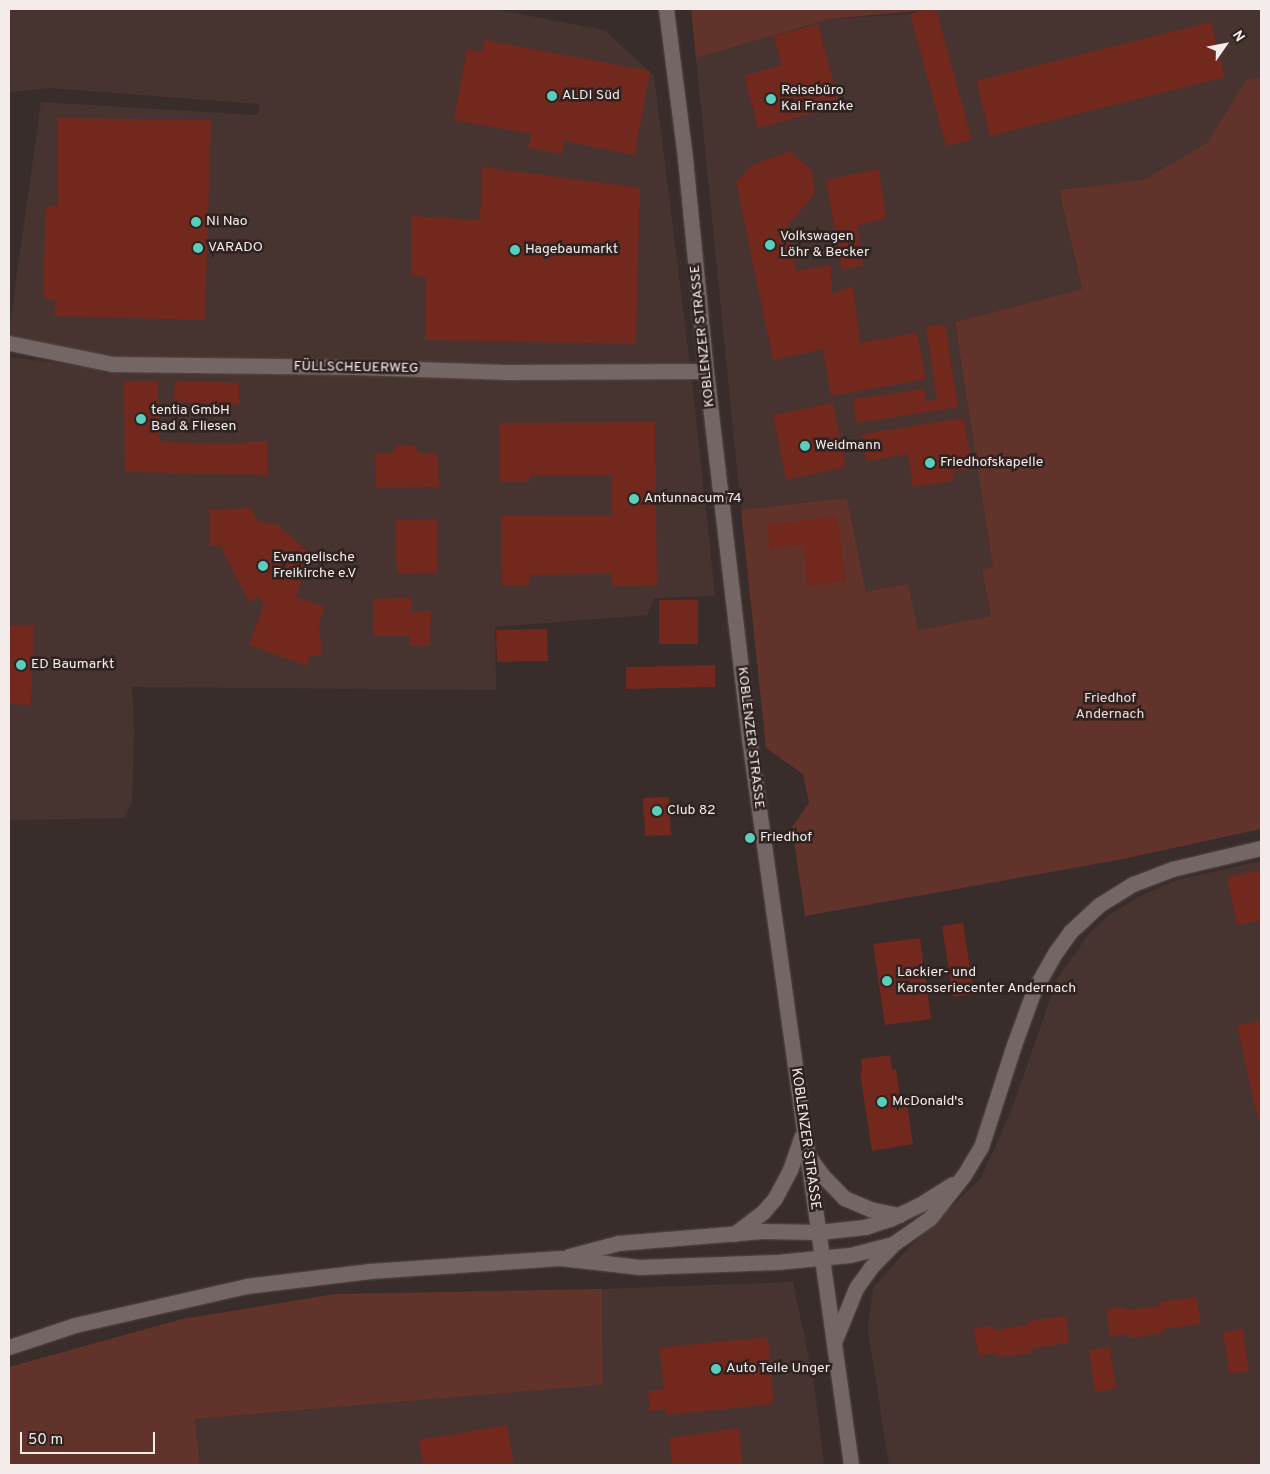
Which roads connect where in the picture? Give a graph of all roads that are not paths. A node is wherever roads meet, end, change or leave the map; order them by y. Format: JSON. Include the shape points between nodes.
{"nodes":[{"id":1,"x":666,"y":9,"type":"edge"},
{"id":2,"x":9,"y":343,"type":"edge"},
{"id":3,"x":706,"y":371,"type":"junction"},
{"id":4,"x":1261,"y":848,"type":"edge"},
{"id":5,"x":804,"y":1130,"type":"junction"},
{"id":6,"x":807,"y":1154,"type":"junction"},
{"id":7,"x":964,"y":1176,"type":"junction"},
{"id":8,"x":900,"y":1215,"type":"junction"},
{"id":9,"x":818,"y":1232,"type":"junction"},
{"id":10,"x":734,"y":1234,"type":"junction"},
{"id":11,"x":893,"y":1244,"type":"junction"},
{"id":12,"x":560,"y":1258,"type":"junction"},
{"id":13,"x":822,"y":1258,"type":"junction"},
{"id":14,"x":834,"y":1341,"type":"junction"},
{"id":15,"x":9,"y":1347,"type":"edge"},
{"id":16,"x":851,"y":1465,"type":"edge"}],
"edges":[{"from":1,"to":3,"type":"street","name":"KOBLENZER STRASSE","via":[[685,158]]},
{"from":2,"to":3,"type":"street","name":"FÜLLSCHEUERWEG","via":[[112,364],[503,372]]},
{"from":3,"to":5,"type":"street","name":"KOBLENZER STRASSE","via":[[749,738]]},
{"from":4,"to":7,"type":"street","via":[[1172,870],[1133,884],[1099,905],[1070,932],[1034,990],[987,1132]]},
{"from":5,"to":6,"type":"street","name":"KOBLENZER STRASSE"},
{"from":5,"to":10,"type":"street","via":[[794,1162],[775,1198],[763,1212]]},
{"from":6,"to":8,"type":"street","via":[[844,1198],[880,1212]]},
{"from":6,"to":9,"type":"street","name":"KOBLENZER STRASSE"},
{"from":7,"to":8,"type":"street"},
{"from":7,"to":11,"type":"street","via":[[930,1218]]},
{"from":8,"to":9,"type":"street","via":[[865,1227]]},
{"from":9,"to":10,"type":"street"},
{"from":9,"to":13,"type":"street","name":"KOBLENZER STRASSE"},
{"from":10,"to":12,"type":"street","via":[[618,1243]]},
{"from":11,"to":13,"type":"street","via":[[868,1252]]},
{"from":11,"to":14,"type":"street","via":[[856,1288]]},
{"from":12,"to":13,"type":"street","via":[[639,1267]]},
{"from":12,"to":15,"type":"street","via":[[370,1271],[246,1286],[75,1325]]},
{"from":13,"to":14,"type":"street","name":"KOBLENZER STRASSE"},
{"from":14,"to":16,"type":"street","name":"KOBLENZER STRASSE"}]}
